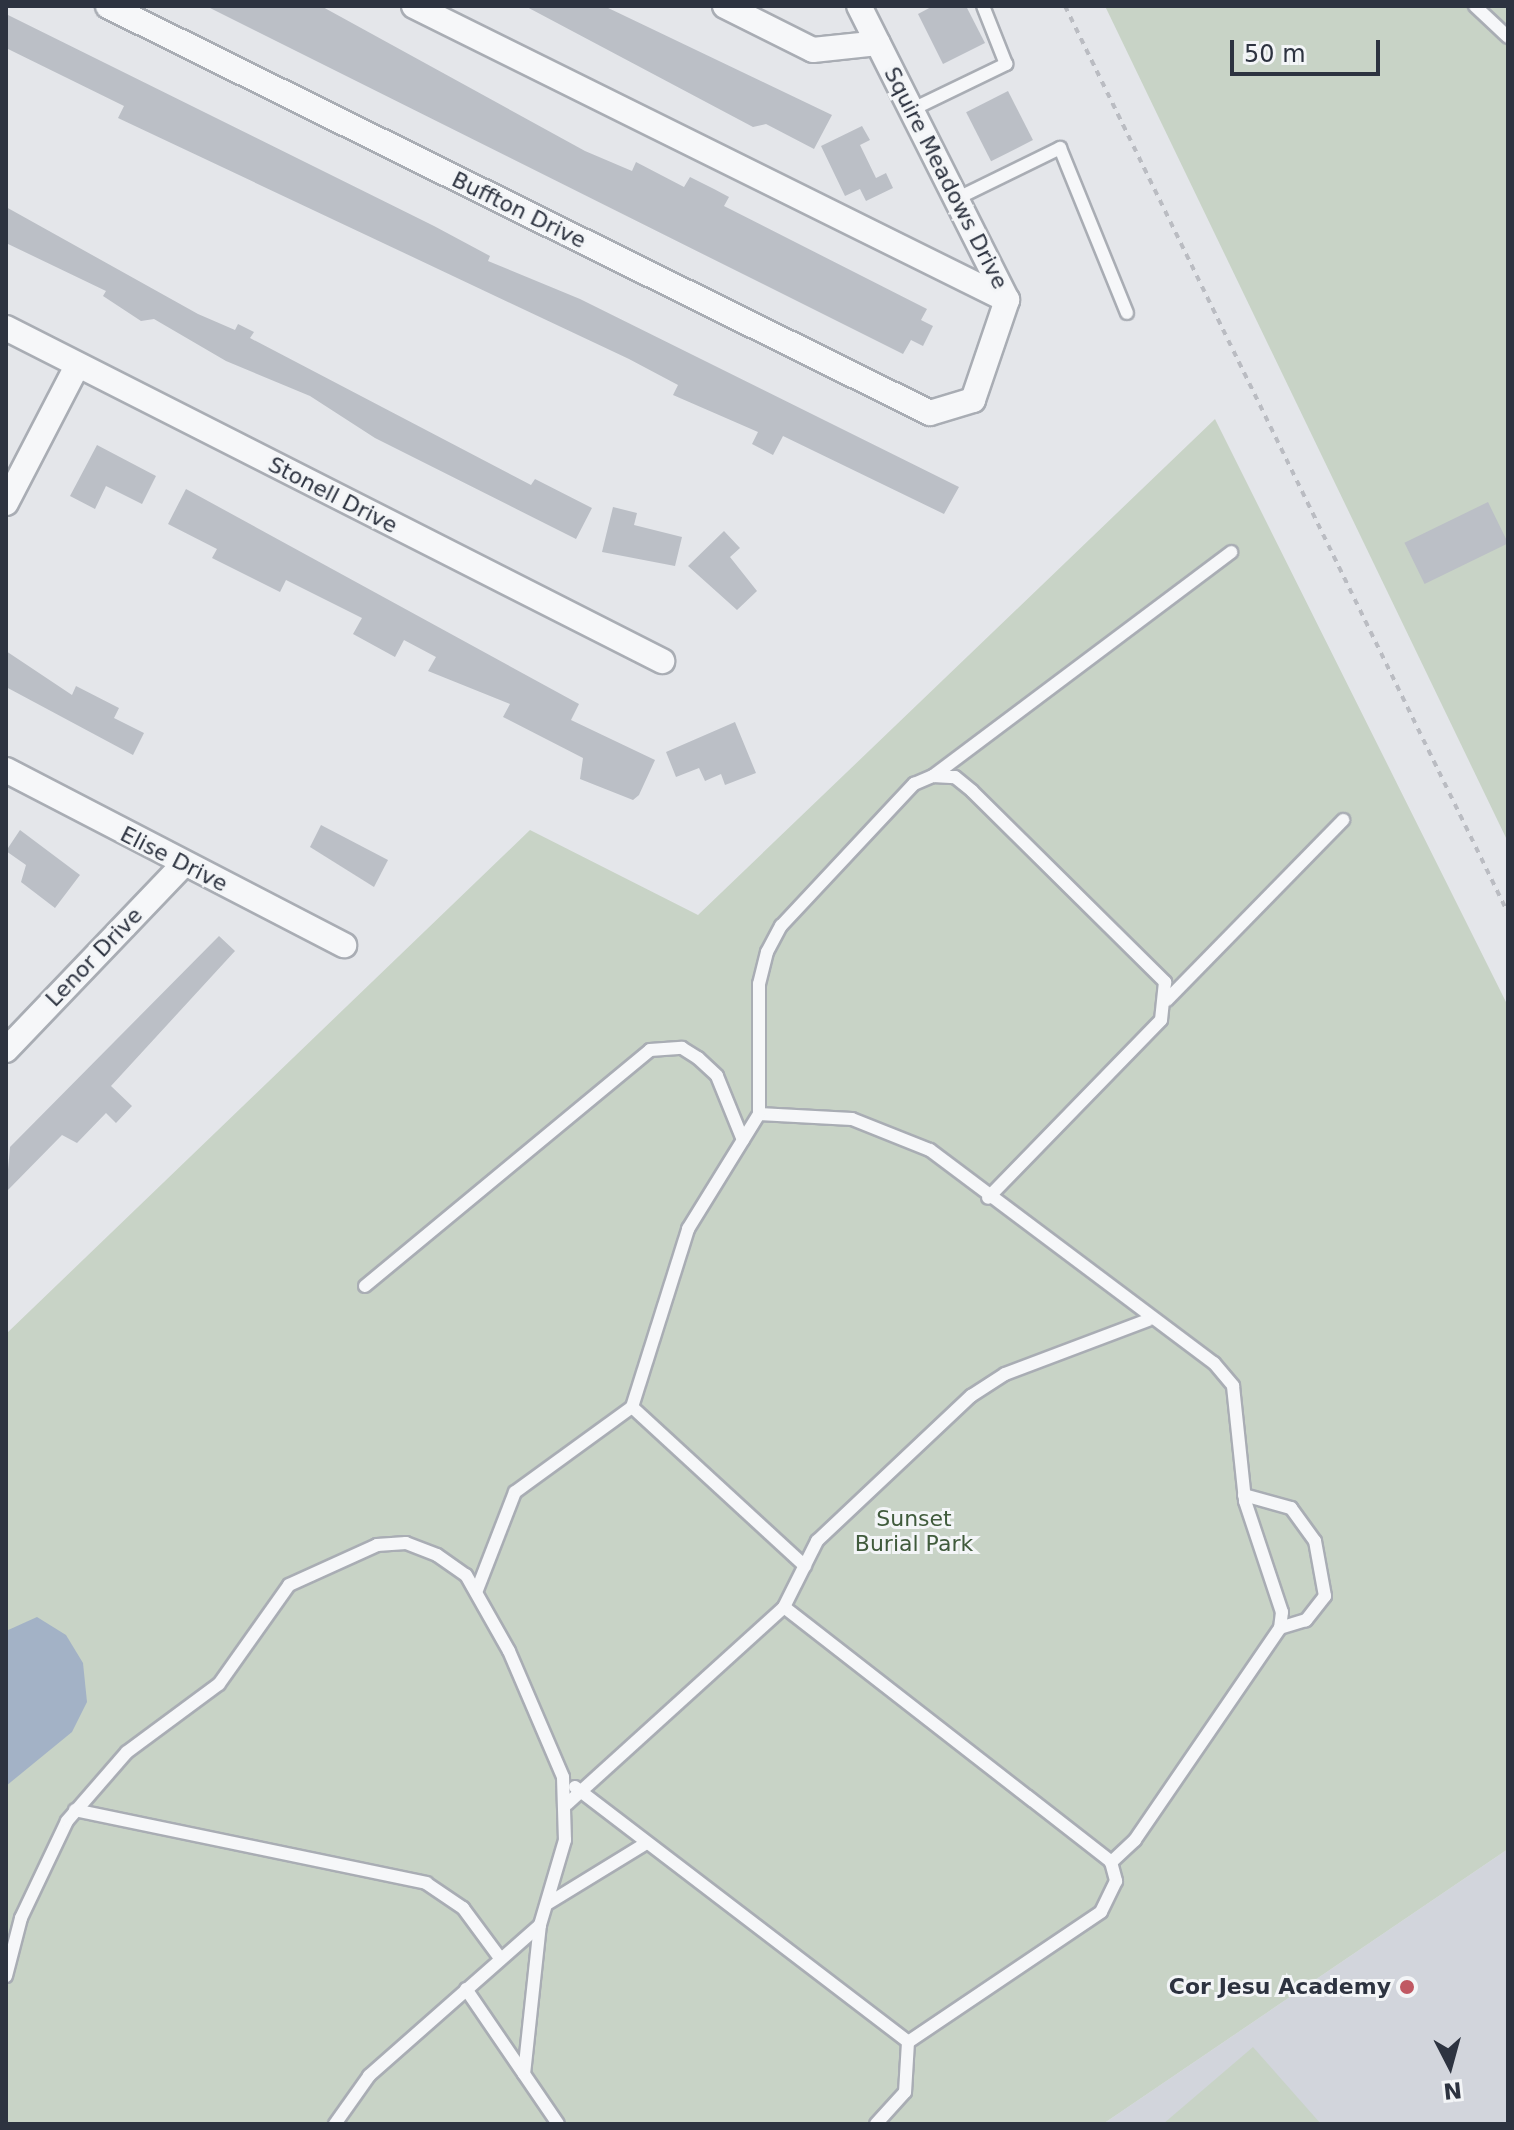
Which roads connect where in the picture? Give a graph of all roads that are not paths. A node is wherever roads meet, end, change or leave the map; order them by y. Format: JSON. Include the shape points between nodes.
{"nodes":[{"id":1,"x":108,"y":6,"type":"edge"},
{"id":2,"x":414,"y":6,"type":"edge"},
{"id":3,"x":725,"y":6,"type":"edge"},
{"id":4,"x":859,"y":6,"type":"edge"},
{"id":5,"x":983,"y":6,"type":"edge"},
{"id":6,"x":1475,"y":6,"type":"edge"},
{"id":7,"x":1508,"y":37,"type":"edge"},
{"id":8,"x":878,"y":43,"type":"junction"},
{"id":9,"x":911,"y":110,"type":"junction"},
{"id":10,"x":956,"y":199,"type":"junction"},
{"id":11,"x":1007,"y":300,"type":"junction"},
{"id":12,"x":1127,"y":313,"type":"dead end"},
{"id":13,"x":6,"y":328,"type":"edge"},
{"id":14,"x":77,"y":366,"type":"junction"},
{"id":15,"x":930,"y":413,"type":"joint"},
{"id":16,"x":6,"y":503,"type":"edge"},
{"id":17,"x":1231,"y":552,"type":"dead end"},
{"id":18,"x":662,"y":661,"type":"dead end"},
{"id":19,"x":6,"y":770,"type":"edge"},
{"id":20,"x":933,"y":776,"type":"junction"},
{"id":21,"x":1343,"y":820,"type":"dead end"},
{"id":22,"x":183,"y":865,"type":"junction"},
{"id":23,"x":344,"y":945,"type":"dead end"},
{"id":24,"x":1167,"y":1000,"type":"junction"},
{"id":25,"x":6,"y":1050,"type":"edge"},
{"id":26,"x":759,"y":1114,"type":"junction"},
{"id":27,"x":743,"y":1140,"type":"junction"},
{"id":28,"x":988,"y":1198,"type":"junction"},
{"id":29,"x":365,"y":1286,"type":"dead end"},
{"id":30,"x":1148,"y":1320,"type":"junction"},
{"id":31,"x":632,"y":1407,"type":"junction"},
{"id":32,"x":1244,"y":1495,"type":"junction"},
{"id":33,"x":805,"y":1566,"type":"junction"},
{"id":34,"x":477,"y":1590,"type":"junction"},
{"id":35,"x":784,"y":1607,"type":"junction"},
{"id":36,"x":1280,"y":1628,"type":"junction"},
{"id":37,"x":563,"y":1777,"type":"junction"},
{"id":38,"x":579,"y":1790,"type":"junction"},
{"id":39,"x":567,"y":1804,"type":"junction"},
{"id":40,"x":75,"y":1810,"type":"junction"},
{"id":41,"x":645,"y":1844,"type":"junction"},
{"id":42,"x":1111,"y":1862,"type":"junction"},
{"id":43,"x":547,"y":1904,"type":"junction"},
{"id":44,"x":540,"y":1925,"type":"junction"},
{"id":45,"x":500,"y":1958,"type":"junction"},
{"id":46,"x":6,"y":1976,"type":"edge"},
{"id":47,"x":466,"y":1989,"type":"junction"},
{"id":48,"x":908,"y":2042,"type":"junction"},
{"id":49,"x":524,"y":2074,"type":"junction"},
{"id":50,"x":335,"y":2124,"type":"edge"},
{"id":51,"x":558,"y":2124,"type":"edge"},
{"id":52,"x":876,"y":2124,"type":"edge"}],
"edges":[{"from":1,"to":15,"type":"street","name":"Buffton Drive"},
{"from":2,"to":11,"type":"street"},
{"from":3,"to":8,"type":"street","via":[[813,50]]},
{"from":4,"to":8,"type":"street","name":"Squire Meadows Drive"},
{"from":5,"to":9,"type":"lane","via":[[1006,64]]},
{"from":6,"to":7,"type":"lane"},
{"from":8,"to":9,"type":"street","name":"Squire Meadows Drive"},
{"from":9,"to":10,"type":"street","name":"Squire Meadows Drive"},
{"from":10,"to":11,"type":"street","name":"Squire Meadows Drive"},
{"from":10,"to":12,"type":"lane","via":[[1060,148]]},
{"from":11,"to":15,"type":"street","name":"Squire Meadows Drive","via":[[973,400]]},
{"from":13,"to":14,"type":"street","name":"Stonell Drive"},
{"from":14,"to":16,"type":"street"},
{"from":14,"to":18,"type":"street","name":"Stonell Drive"},
{"from":17,"to":20,"type":"lane"},
{"from":19,"to":22,"type":"street","name":"Elise Drive"},
{"from":20,"to":24,"type":"lane","via":[[955,777],[972,791],[1155,969]]},
{"from":20,"to":26,"type":"lane","via":[[914,784],[781,926],[767,952],[759,984]]},
{"from":21,"to":24,"type":"lane"},
{"from":22,"to":23,"type":"street","name":"Elise Drive"},
{"from":22,"to":25,"type":"street","name":"Lenor Drive"},
{"from":24,"to":28,"type":"lane","via":[[1161,1020]]},
{"from":26,"to":27,"type":"lane"},
{"from":26,"to":28,"type":"lane","via":[[799,1111],[895,1131]]},
{"from":27,"to":29,"type":"lane","via":[[722,1086],[698,1058],[682,1048],[650,1050]]},
{"from":27,"to":31,"type":"lane","via":[[688,1229]]},
{"from":28,"to":30,"type":"lane"},
{"from":30,"to":32,"type":"lane","via":[[1214,1363],[1233,1386]]},
{"from":30,"to":33,"type":"lane","via":[[1005,1374],[971,1396],[817,1541]]},
{"from":31,"to":33,"type":"lane"},
{"from":31,"to":34,"type":"lane","via":[[515,1492]]},
{"from":32,"to":36,"type":"lane","via":[[1282,1612]]},
{"from":32,"to":36,"type":"lane","via":[[1291,1508],[1315,1541],[1325,1596],[1306,1620]]},
{"from":33,"to":35,"type":"lane"},
{"from":34,"to":37,"type":"lane"},
{"from":34,"to":40,"type":"lane","via":[[437,1555],[406,1543],[377,1545],[318,1567],[268,1608],[219,1684],[127,1752]]},
{"from":35,"to":38,"type":"lane"},
{"from":35,"to":42,"type":"lane"},
{"from":36,"to":42,"type":"lane","via":[[1135,1840]]},
{"from":37,"to":38,"type":"lane"},
{"from":37,"to":39,"type":"lane"},
{"from":38,"to":39,"type":"lane"},
{"from":38,"to":41,"type":"lane"},
{"from":39,"to":43,"type":"lane"},
{"from":40,"to":45,"type":"lane","via":[[426,1883],[463,1908]]},
{"from":40,"to":46,"type":"lane","via":[[37,1878]]},
{"from":41,"to":43,"type":"lane"},
{"from":41,"to":48,"type":"lane"},
{"from":42,"to":48,"type":"lane","via":[[1116,1881],[1101,1912]]},
{"from":43,"to":44,"type":"lane"},
{"from":44,"to":45,"type":"lane"},
{"from":44,"to":49,"type":"lane"},
{"from":45,"to":47,"type":"lane"},
{"from":47,"to":49,"type":"lane"},
{"from":47,"to":50,"type":"lane","via":[[369,2076]]},
{"from":48,"to":52,"type":"lane","via":[[905,2092]]},
{"from":49,"to":51,"type":"lane"}]}
